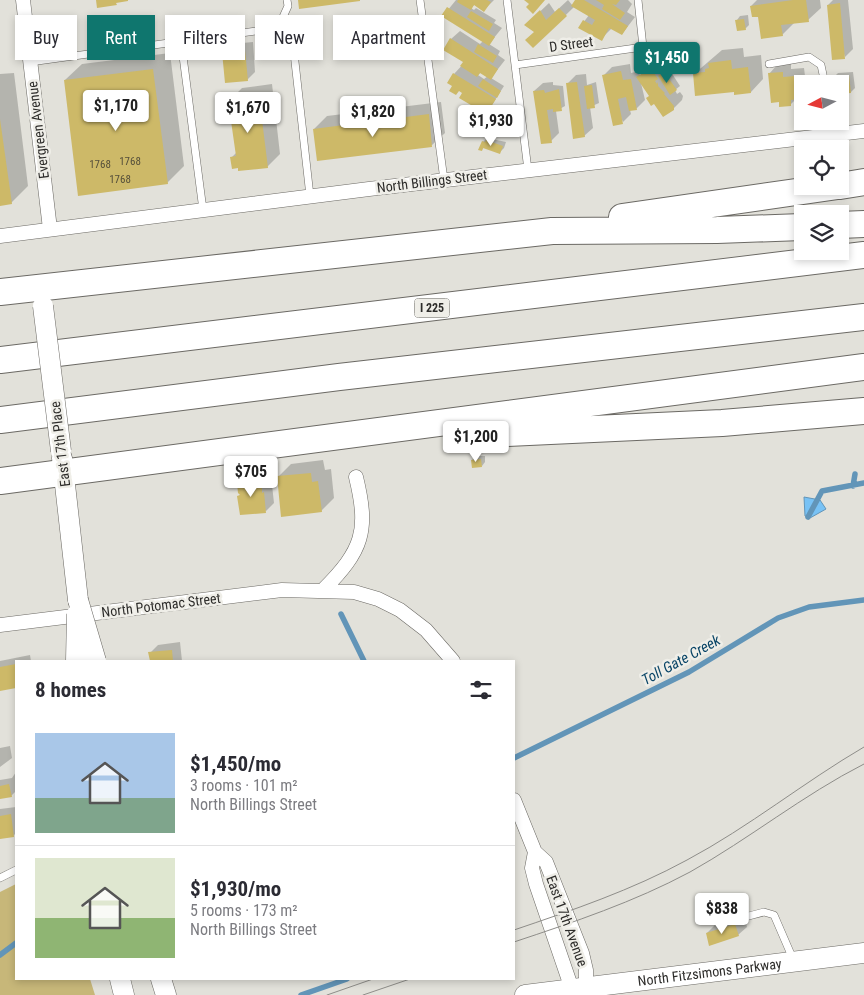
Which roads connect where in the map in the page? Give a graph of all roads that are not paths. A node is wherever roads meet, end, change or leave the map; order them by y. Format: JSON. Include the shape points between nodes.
{"nodes":[{"id":1,"x":22,"y":0,"type":"edge"},
{"id":2,"x":287,"y":0,"type":"edge"},
{"id":3,"x":420,"y":0,"type":"edge"},
{"id":4,"x":508,"y":0,"type":"edge"},
{"id":5,"x":638,"y":0,"type":"edge"},
{"id":6,"x":284,"y":15,"type":"edge"},
{"id":7,"x":165,"y":43,"type":"edge"},
{"id":8,"x":183,"y":60,"type":"edge"},
{"id":9,"x":295,"y":60,"type":"edge"},
{"id":10,"x":30,"y":62,"type":"junction"},
{"id":11,"x":770,"y":64,"type":"dead end"},
{"id":12,"x":515,"y":65,"type":"junction"},
{"id":13,"x":823,"y":75,"type":"edge"},
{"id":14,"x":819,"y":130,"type":"edge"},
{"id":15,"x":849,"y":130,"type":"edge"},
{"id":16,"x":864,"y":131,"type":"edge"},
{"id":17,"x":528,"y":170,"type":"junction"},
{"id":18,"x":444,"y":180,"type":"junction"},
{"id":19,"x":864,"y":182,"type":"edge"},
{"id":20,"x":849,"y":184,"type":"edge"},
{"id":21,"x":794,"y":192,"type":"edge"},
{"id":22,"x":310,"y":196,"type":"junction"},
{"id":23,"x":203,"y":210,"type":"junction"},
{"id":24,"x":864,"y":224,"type":"edge"},
{"id":25,"x":849,"y":225,"type":"edge"},
{"id":26,"x":794,"y":227,"type":"edge"},
{"id":27,"x":50,"y":229,"type":"junction"},
{"id":28,"x":0,"y":236,"type":"edge"},
{"id":29,"x":428,"y":243,"type":"junction"},
{"id":30,"x":864,"y":255,"type":"edge"},
{"id":31,"x":0,"y":292,"type":"edge"},
{"id":32,"x":42,"y":297,"type":"junction"},
{"id":33,"x":864,"y":317,"type":"edge"},
{"id":34,"x":0,"y":360,"type":"edge"},
{"id":35,"x":864,"y":367,"type":"edge"},
{"id":36,"x":864,"y":411,"type":"edge"},
{"id":37,"x":0,"y":420,"type":"edge"},
{"id":38,"x":294,"y":444,"type":"junction"},
{"id":39,"x":62,"y":462,"type":"junction"},
{"id":40,"x":356,"y":477,"type":"dead end"},
{"id":41,"x":0,"y":481,"type":"edge"},
{"id":42,"x":323,"y":590,"type":"junction"},
{"id":43,"x":78,"y":600,"type":"junction"},
{"id":44,"x":0,"y":625,"type":"edge"},
{"id":45,"x":76,"y":660,"type":"edge"},
{"id":46,"x":96,"y":660,"type":"edge"},
{"id":47,"x":452,"y":660,"type":"edge"},
{"id":48,"x":515,"y":802,"type":"edge"},
{"id":49,"x":535,"y":852,"type":"junction"},
{"id":50,"x":15,"y":870,"type":"edge"},
{"id":51,"x":0,"y":878,"type":"edge"},
{"id":52,"x":745,"y":917,"type":"dead end"},
{"id":53,"x":864,"y":953,"type":"edge"},
{"id":54,"x":794,"y":962,"type":"junction"},
{"id":55,"x":120,"y":980,"type":"edge"},
{"id":56,"x":161,"y":980,"type":"edge"},
{"id":57,"x":579,"y":991,"type":"edge"},
{"id":58,"x":124,"y":995,"type":"edge"},
{"id":59,"x":166,"y":995,"type":"edge"},
{"id":60,"x":525,"y":995,"type":"edge"}],
"edges":[{"from":1,"to":10,"type":"street","name":"Evergreen Avenue"},
{"from":2,"to":6,"type":"lane"},
{"from":3,"to":18,"type":"lane"},
{"from":4,"to":12,"type":"lane"},
{"from":5,"to":12,"type":"lane","name":"D Street","via":[[643,47]]},
{"from":7,"to":10,"type":"lane"},
{"from":8,"to":23,"type":"lane"},
{"from":9,"to":22,"type":"lane"},
{"from":10,"to":27,"type":"street","name":"Evergreen Avenue"},
{"from":11,"to":13,"type":"lane","via":[[809,57],[821,65]]},
{"from":12,"to":17,"type":"lane"},
{"from":14,"to":17,"type":"street","name":"North Billings Street"},
{"from":15,"to":16,"type":"street","name":"North Billings Street"},
{"from":17,"to":18,"type":"street","name":"North Billings Street"},
{"from":18,"to":22,"type":"street","name":"North Billings Street"},
{"from":19,"to":20,"type":"highway"},
{"from":21,"to":29,"type":"highway"},
{"from":22,"to":23,"type":"street","name":"North Billings Street"},
{"from":23,"to":27,"type":"street","name":"North Billings Street"},
{"from":24,"to":25,"type":"highway"},
{"from":26,"to":29,"type":"highway","via":[[552,231]]},
{"from":27,"to":28,"type":"street","name":"North Billings Street"},
{"from":29,"to":32,"type":"highway","via":[[197,272]]},
{"from":30,"to":34,"type":"highway","number":"I 225"},
{"from":31,"to":32,"type":"highway"},
{"from":32,"to":39,"type":"main road","name":"East 17th Place","bridge":true},
{"from":33,"to":37,"type":"highway"},
{"from":35,"to":38,"type":"highway"},
{"from":36,"to":38,"type":"highway","via":[[722,423]]},
{"from":38,"to":39,"type":"highway"},
{"from":39,"to":41,"type":"highway"},
{"from":39,"to":43,"type":"main road","name":"East 17th Place"},
{"from":40,"to":42,"type":"street","via":[[363,513],[360,540],[348,562]]},
{"from":42,"to":44,"type":"street","name":"North Potomac Street","via":[[267,592]]},
{"from":42,"to":47,"type":"street","via":[[363,594],[400,610],[426,630]]},
{"from":43,"to":45,"type":"main road","name":"East 17th Place","bridge":true},
{"from":43,"to":46,"type":"main road","name":"East 17th Place","bridge":true},
{"from":48,"to":49,"type":"street","name":"East 17th Avenue"},
{"from":49,"to":57,"type":"street","name":"East 17th Avenue","via":[[532,868],[536,884]]},
{"from":49,"to":57,"type":"street","name":"East 17th Avenue","via":[[546,862],[582,953],[586,970]]},
{"from":50,"to":51,"type":"lane"},
{"from":52,"to":54,"type":"lane","via":[[764,912],[774,915]]},
{"from":53,"to":54,"type":"main road","name":"North Fitzsimons Parkway"},
{"from":54,"to":57,"type":"main road","name":"North Fitzsimons Parkway"},
{"from":55,"to":58,"type":"main road"},
{"from":56,"to":59,"type":"main road"},
{"from":57,"to":60,"type":"main road","name":"North Fitzsimons Parkway"}]}
